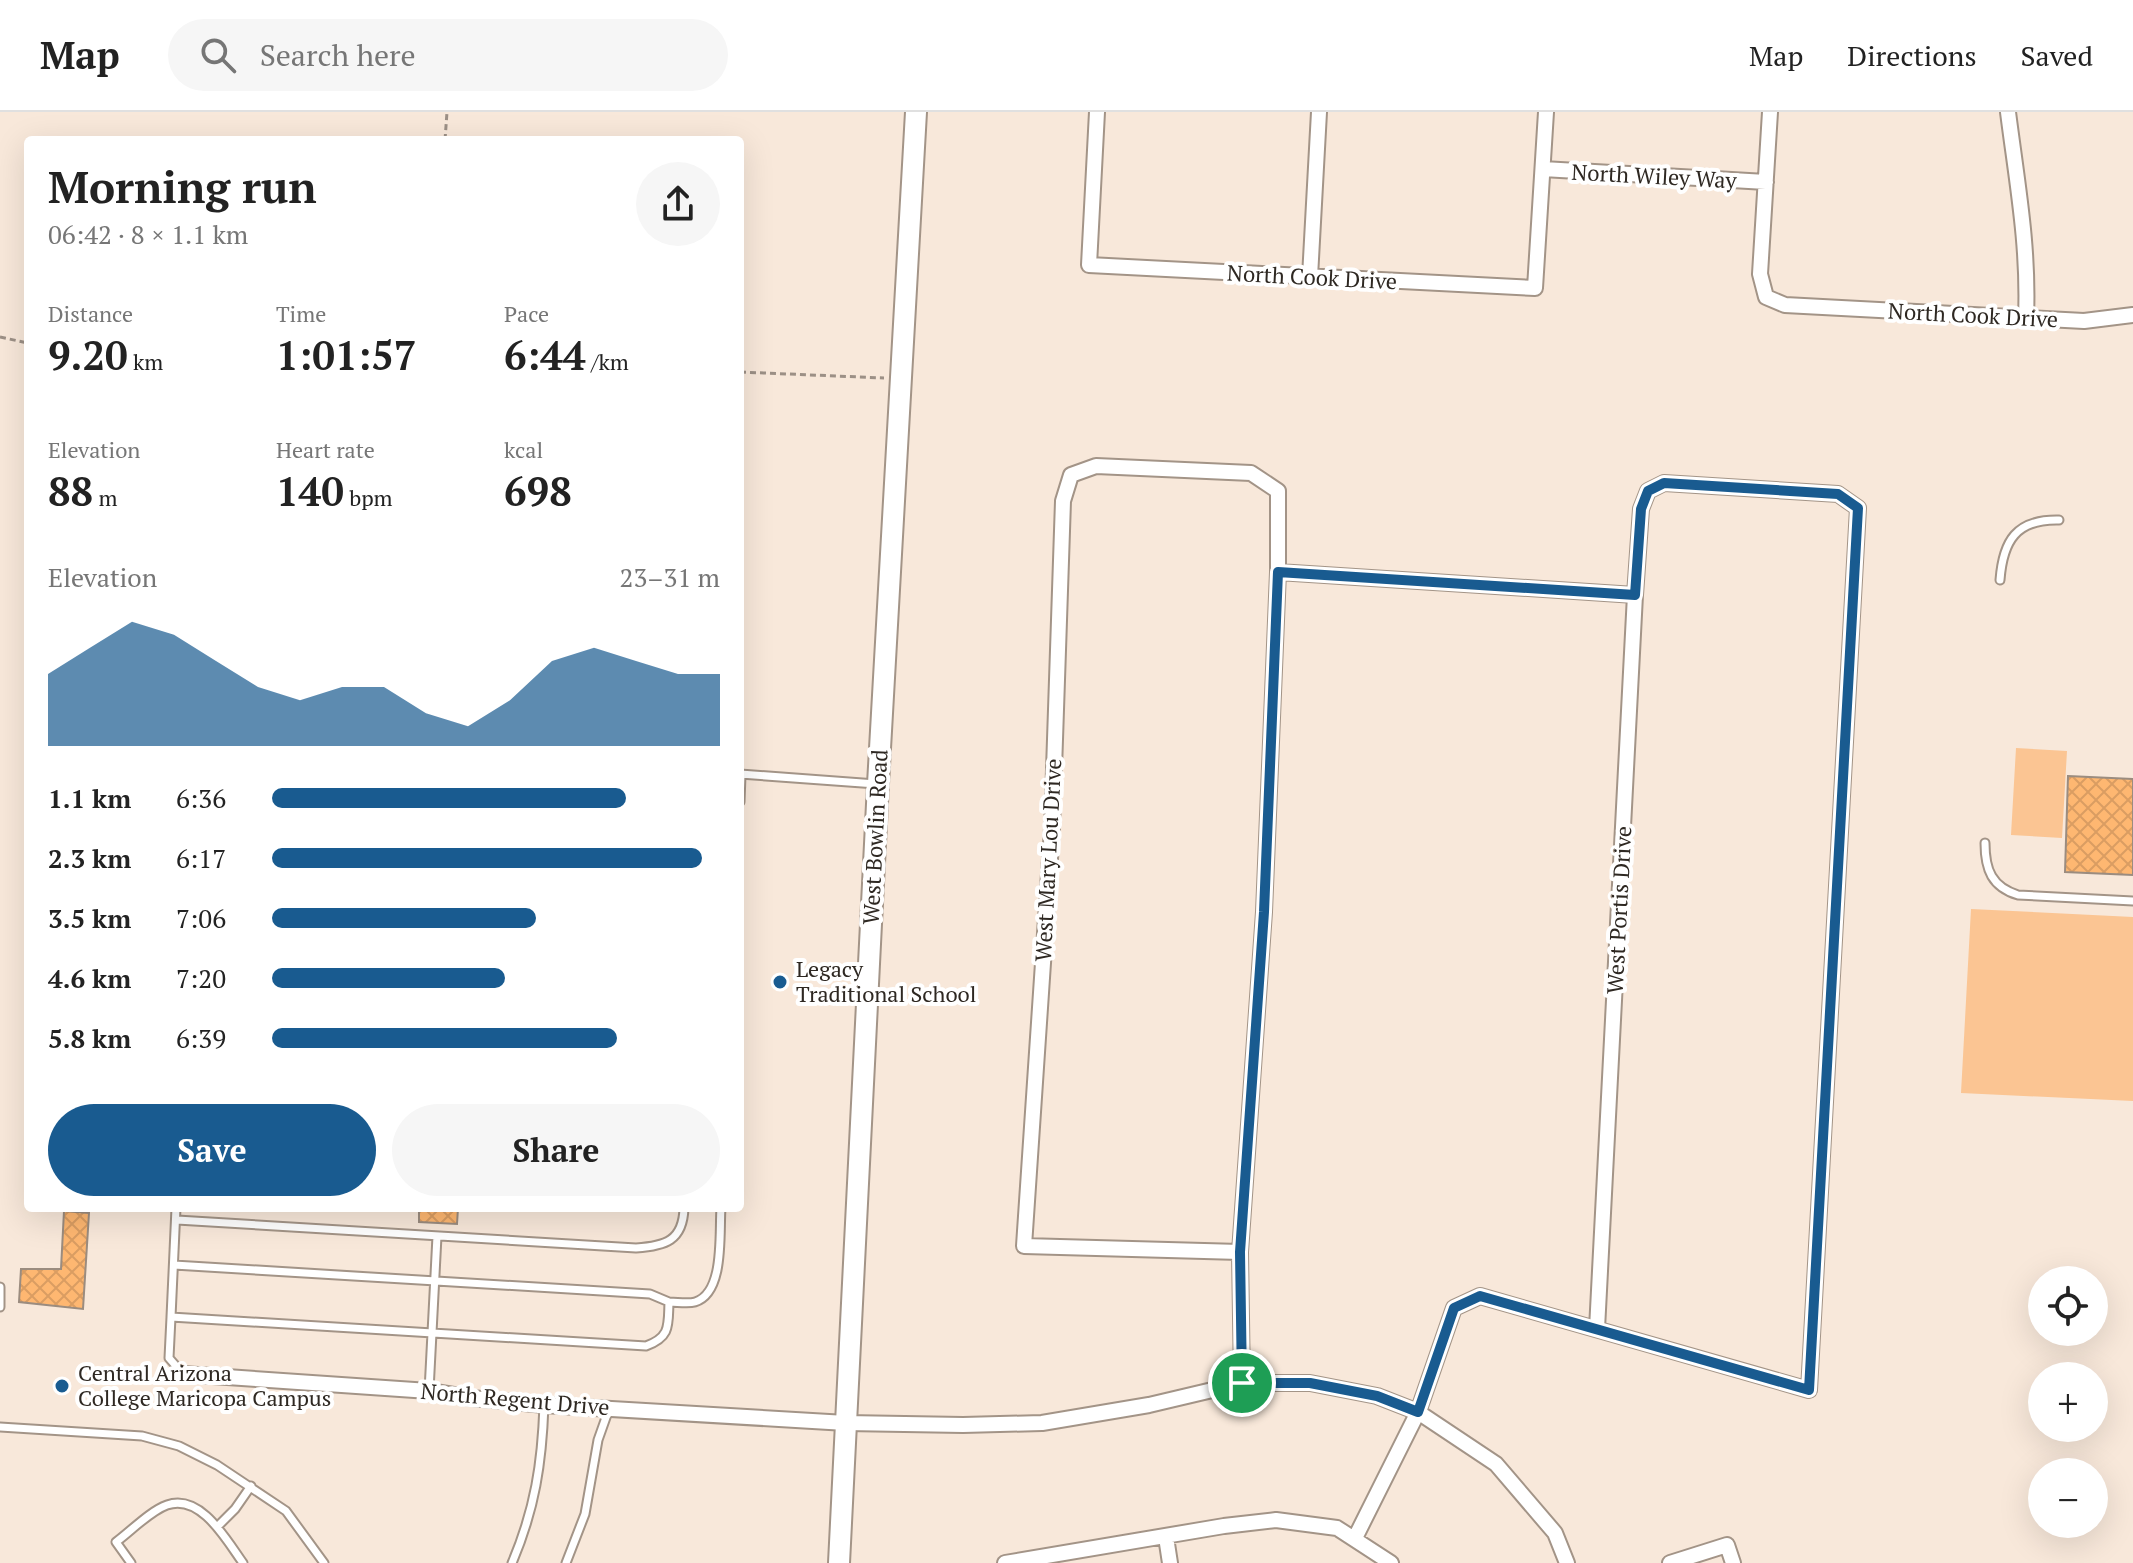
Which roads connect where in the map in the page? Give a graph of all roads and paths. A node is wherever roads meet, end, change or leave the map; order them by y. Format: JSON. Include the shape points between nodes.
{"nodes":[{"id":1,"x":447,"y":112,"type":"edge"},
{"id":2,"x":916,"y":112,"type":"edge"},
{"id":3,"x":1097,"y":112,"type":"edge"},
{"id":4,"x":1319,"y":112,"type":"edge"},
{"id":5,"x":1546,"y":112,"type":"edge"},
{"id":6,"x":1770,"y":112,"type":"edge"},
{"id":7,"x":2008,"y":112,"type":"edge"},
{"id":8,"x":445,"y":136,"type":"edge"},
{"id":9,"x":1543,"y":169,"type":"junction"},
{"id":10,"x":1766,"y":182,"type":"junction"},
{"id":11,"x":1310,"y":277,"type":"junction"},
{"id":12,"x":2133,"y":315,"type":"edge"},
{"id":13,"x":2026,"y":318,"type":"junction"},
{"id":14,"x":0,"y":337,"type":"edge"},
{"id":15,"x":24,"y":342,"type":"edge"},
{"id":16,"x":744,"y":372,"type":"edge"},
{"id":17,"x":901,"y":378,"type":"junction"},
{"id":18,"x":2059,"y":520,"type":"dead end"},
{"id":19,"x":1278,"y":572,"type":"junction"},
{"id":20,"x":2000,"y":580,"type":"dead end"},
{"id":21,"x":1635,"y":595,"type":"junction"},
{"id":22,"x":744,"y":774,"type":"edge"},
{"id":23,"x":878,"y":784,"type":"junction"},
{"id":24,"x":1985,"y":843,"type":"dead end"},
{"id":25,"x":2133,"y":901,"type":"edge"},
{"id":26,"x":176,"y":1212,"type":"edge"},
{"id":27,"x":684,"y":1212,"type":"edge"},
{"id":28,"x":721,"y":1212,"type":"edge"},
{"id":29,"x":177,"y":1220,"type":"junction"},
{"id":30,"x":437,"y":1236,"type":"junction"},
{"id":31,"x":1240,"y":1252,"type":"junction"},
{"id":32,"x":174,"y":1265,"type":"junction"},
{"id":33,"x":434,"y":1282,"type":"junction"},
{"id":34,"x":0,"y":1287,"type":"edge"},
{"id":35,"x":669,"y":1302,"type":"junction"},
{"id":36,"x":0,"y":1307,"type":"edge"},
{"id":37,"x":171,"y":1317,"type":"junction"},
{"id":38,"x":1597,"y":1329,"type":"junction"},
{"id":39,"x":432,"y":1333,"type":"junction"},
{"id":40,"x":183,"y":1374,"type":"joint"},
{"id":41,"x":1242,"y":1383,"type":"junction"},
{"id":42,"x":429,"y":1391,"type":"junction"},
{"id":43,"x":544,"y":1405,"type":"junction"},
{"id":44,"x":609,"y":1409,"type":"junction"},
{"id":45,"x":1418,"y":1412,"type":"junction"},
{"id":46,"x":846,"y":1423,"type":"junction"},
{"id":47,"x":0,"y":1427,"type":"edge"},
{"id":48,"x":251,"y":1486,"type":"junction"},
{"id":49,"x":217,"y":1527,"type":"junction"},
{"id":50,"x":1166,"y":1537,"type":"junction"},
{"id":51,"x":1355,"y":1538,"type":"junction"},
{"id":52,"x":131,"y":1563,"type":"edge"},
{"id":53,"x":243,"y":1563,"type":"edge"},
{"id":54,"x":324,"y":1563,"type":"edge"},
{"id":55,"x":512,"y":1563,"type":"edge"},
{"id":56,"x":566,"y":1563,"type":"edge"},
{"id":57,"x":839,"y":1563,"type":"edge"},
{"id":58,"x":1005,"y":1563,"type":"edge"},
{"id":59,"x":1170,"y":1563,"type":"edge"},
{"id":60,"x":1391,"y":1563,"type":"edge"},
{"id":61,"x":1567,"y":1563,"type":"edge"},
{"id":62,"x":1670,"y":1563,"type":"edge"},
{"id":63,"x":1733,"y":1563,"type":"edge"}],
"edges":[{"from":1,"to":8,"type":"path"},
{"from":2,"to":17,"type":"street","name":"West Bowlin Road"},
{"from":3,"to":11,"type":"street","name":"North Cook Drive","via":[[1089,265]]},
{"from":4,"to":11,"type":"street"},
{"from":5,"to":9,"type":"street"},
{"from":6,"to":10,"type":"street"},
{"from":7,"to":13,"type":"street","via":[[2025,227]]},
{"from":9,"to":10,"type":"street","name":"North Wiley Way"},
{"from":9,"to":11,"type":"street","name":"North Cook Drive","via":[[1535,288]]},
{"from":10,"to":13,"type":"street","name":"North Cook Drive","via":[[1760,274],[1766,297],[1785,305]]},
{"from":12,"to":13,"type":"street","name":"North Cook Drive","via":[[2084,321]]},
{"from":14,"to":15,"type":"path"},
{"from":16,"to":17,"type":"path"},
{"from":17,"to":23,"type":"street","name":"West Bowlin Road"},
{"from":18,"to":20,"type":"lane","via":[[2033,522],[2011,538]]},
{"from":19,"to":21,"type":"street"},
{"from":19,"to":31,"type":"street","via":[[1264,912]]},
{"from":19,"to":31,"type":"street","name":"West Mary Lou Drive","via":[[1278,491],[1251,473],[1096,466],[1071,475],[1063,501],[1052,829],[1024,1246]]},
{"from":21,"to":38,"type":"street","name":"West Portis Drive"},
{"from":21,"to":38,"type":"street","name":"West Portis Drive","via":[[1641,509],[1648,491],[1664,483],[1838,494],[1858,508],[1809,1390]]},
{"from":22,"to":23,"type":"lane"},
{"from":23,"to":46,"type":"street","name":"West Bowlin Road"},
{"from":24,"to":25,"type":"lane","via":[[1988,871],[2006,892]]},
{"from":26,"to":29,"type":"lane"},
{"from":27,"to":30,"type":"lane","via":[[673,1239],[658,1246]]},
{"from":28,"to":35,"type":"lane","via":[[718,1271],[710,1292],[695,1302]]},
{"from":29,"to":30,"type":"lane"},
{"from":29,"to":32,"type":"lane"},
{"from":30,"to":33,"type":"lane"},
{"from":31,"to":41,"type":"street"},
{"from":32,"to":33,"type":"lane"},
{"from":32,"to":37,"type":"lane"},
{"from":33,"to":35,"type":"lane","via":[[650,1294]]},
{"from":33,"to":39,"type":"lane"},
{"from":34,"to":36,"type":"lane"},
{"from":35,"to":39,"type":"lane","via":[[667,1329],[660,1341],[646,1346]]},
{"from":37,"to":39,"type":"lane"},
{"from":37,"to":40,"type":"lane","via":[[169,1358]]},
{"from":38,"to":45,"type":"street","via":[[1480,1296],[1454,1308]]},
{"from":39,"to":42,"type":"lane"},
{"from":40,"to":42,"type":"street","name":"North Regent Drive"},
{"from":41,"to":45,"type":"street","name":"North Regent Drive","via":[[1310,1383],[1377,1396]]},
{"from":41,"to":46,"type":"street","name":"North Regent Drive","via":[[1042,1423]]},
{"from":42,"to":43,"type":"street","name":"North Regent Drive"},
{"from":43,"to":44,"type":"street","name":"North Regent Drive"},
{"from":43,"to":55,"type":"lane","via":[[538,1482]]},
{"from":44,"to":46,"type":"street","name":"North Regent Drive"},
{"from":44,"to":56,"type":"lane","via":[[585,1514]]},
{"from":45,"to":51,"type":"street"},
{"from":45,"to":61,"type":"street","name":"North Regent Drive","via":[[1496,1464],[1555,1533]]},
{"from":46,"to":57,"type":"street","name":"West Bowlin Road"},
{"from":47,"to":48,"type":"lane","via":[[142,1436],[179,1446]]},
{"from":48,"to":49,"type":"lane"},
{"from":48,"to":54,"type":"lane","via":[[286,1511]]},
{"from":49,"to":52,"type":"lane","via":[[181,1502],[165,1505],[116,1542]]},
{"from":49,"to":53,"type":"lane"},
{"from":50,"to":51,"type":"street","via":[[1276,1520],[1337,1528]]},
{"from":50,"to":58,"type":"street"},
{"from":50,"to":59,"type":"street"},
{"from":51,"to":60,"type":"street"},
{"from":62,"to":63,"type":"street","via":[[1727,1545]]}]}
